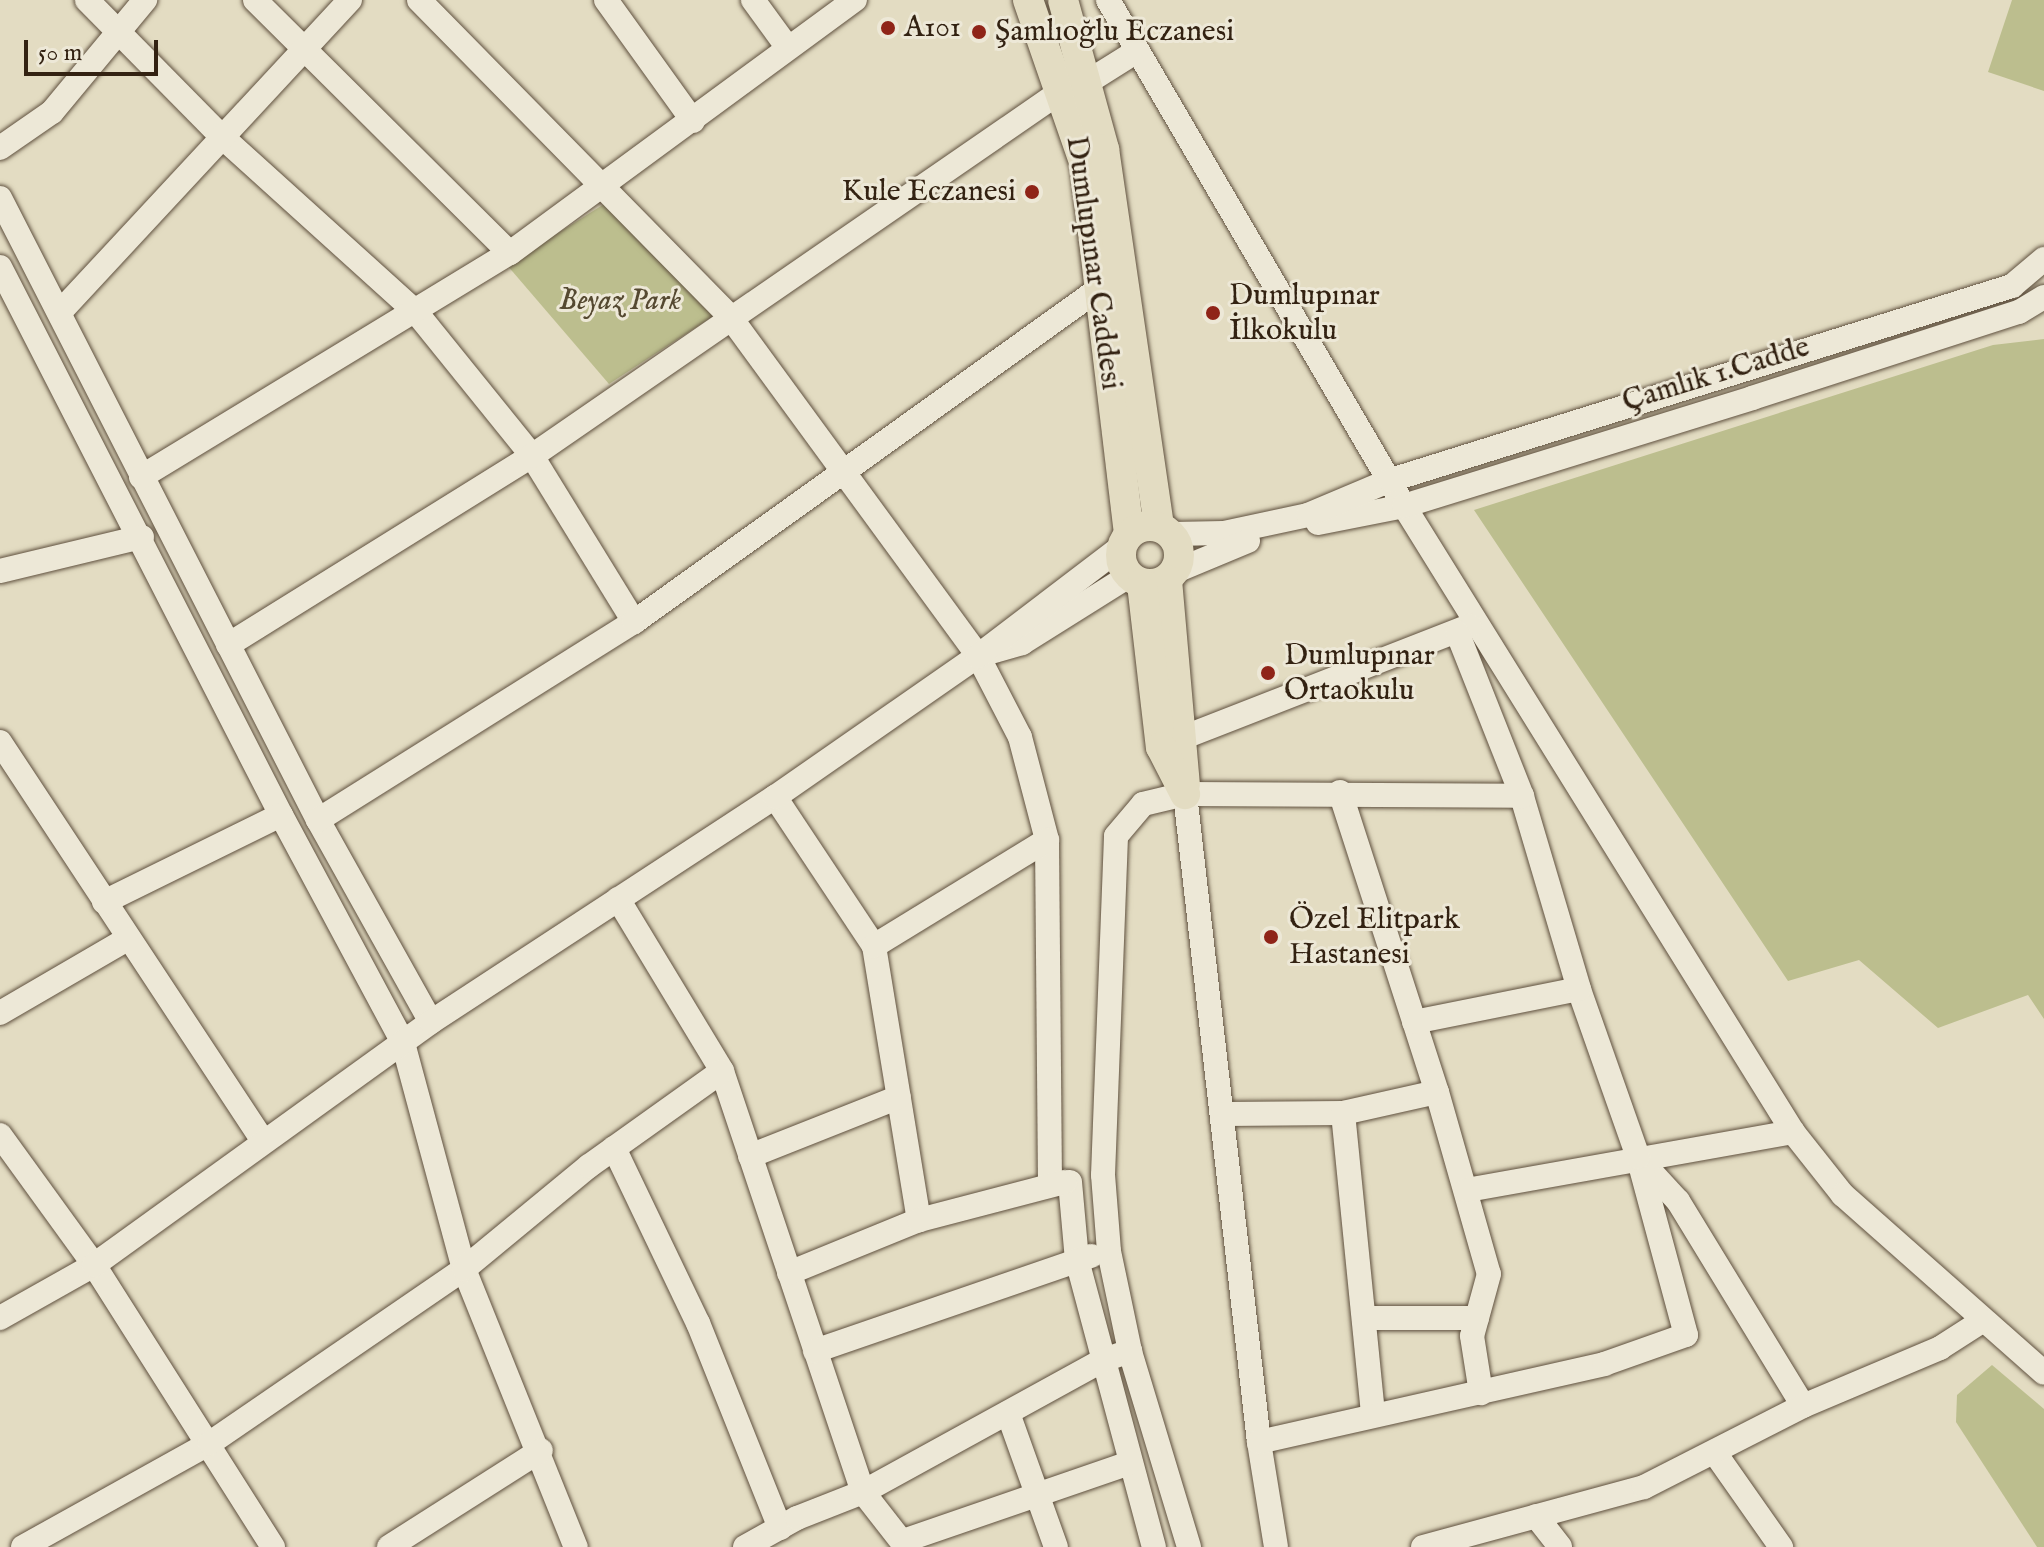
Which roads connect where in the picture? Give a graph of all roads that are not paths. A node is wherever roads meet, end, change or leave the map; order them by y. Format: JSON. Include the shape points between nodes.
{"nodes":[{"id":1,"x":87,"y":0,"type":"edge"},
{"id":2,"x":145,"y":0,"type":"edge"},
{"id":3,"x":255,"y":0,"type":"edge"},
{"id":4,"x":350,"y":0,"type":"edge"},
{"id":5,"x":419,"y":0,"type":"edge"},
{"id":6,"x":606,"y":0,"type":"edge"},
{"id":7,"x":753,"y":0,"type":"edge"},
{"id":8,"x":855,"y":0,"type":"edge"},
{"id":9,"x":1028,"y":0,"type":"edge"},
{"id":10,"x":1063,"y":0,"type":"edge"},
{"id":11,"x":1108,"y":0,"type":"edge"},
{"id":12,"x":119,"y":31,"type":"junction"},
{"id":13,"x":305,"y":47,"type":"junction"},
{"id":14,"x":788,"y":48,"type":"junction"},
{"id":15,"x":1137,"y":51,"type":"junction"},
{"id":16,"x":1074,"y":87,"type":"junction"},
{"id":17,"x":693,"y":121,"type":"junction"},
{"id":18,"x":220,"y":135,"type":"junction"},
{"id":19,"x":0,"y":148,"type":"edge"},
{"id":20,"x":604,"y":185,"type":"junction"},
{"id":21,"x":0,"y":198,"type":"edge"},
{"id":22,"x":510,"y":253,"type":"junction"},
{"id":23,"x":2044,"y":259,"type":"edge"},
{"id":24,"x":0,"y":267,"type":"edge"},
{"id":25,"x":1100,"y":288,"type":"junction"},
{"id":26,"x":2044,"y":297,"type":"edge"},
{"id":27,"x":60,"y":312,"type":"junction"},
{"id":28,"x":416,"y":312,"type":"junction"},
{"id":29,"x":731,"y":318,"type":"junction"},
{"id":30,"x":532,"y":456,"type":"junction"},
{"id":31,"x":844,"y":471,"type":"junction"},
{"id":32,"x":141,"y":477,"type":"junction"},
{"id":33,"x":1391,"y":480,"type":"junction"},
{"id":34,"x":1404,"y":506,"type":"junction"},
{"id":35,"x":1165,"y":530,"type":"junction"},
{"id":36,"x":142,"y":537,"type":"junction"},
{"id":37,"x":1125,"y":540,"type":"junction"},
{"id":38,"x":0,"y":571,"type":"edge"},
{"id":39,"x":1153,"y":578,"type":"junction"},
{"id":40,"x":1479,"y":621,"type":"junction"},
{"id":41,"x":634,"y":622,"type":"junction"},
{"id":42,"x":1457,"y":632,"type":"junction"},
{"id":43,"x":228,"y":645,"type":"junction"},
{"id":44,"x":978,"y":656,"type":"junction"},
{"id":45,"x":1182,"y":738,"type":"junction"},
{"id":46,"x":0,"y":742,"type":"edge"},
{"id":47,"x":6,"y":767,"type":"edge"},
{"id":48,"x":1340,"y":792,"type":"junction"},
{"id":49,"x":1185,"y":794,"type":"junction"},
{"id":50,"x":1522,"y":796,"type":"junction"},
{"id":51,"x":775,"y":797,"type":"junction"},
{"id":52,"x":281,"y":815,"type":"junction"},
{"id":53,"x":318,"y":820,"type":"junction"},
{"id":54,"x":1047,"y":840,"type":"junction"},
{"id":55,"x":618,"y":899,"type":"junction"},
{"id":56,"x":104,"y":902,"type":"junction"},
{"id":57,"x":127,"y":939,"type":"junction"},
{"id":58,"x":874,"y":946,"type":"junction"},
{"id":59,"x":1579,"y":989,"type":"junction"},
{"id":60,"x":0,"y":1013,"type":"edge"},
{"id":61,"x":431,"y":1022,"type":"junction"},
{"id":62,"x":1414,"y":1022,"type":"junction"},
{"id":63,"x":403,"y":1043,"type":"junction"},
{"id":64,"x":722,"y":1071,"type":"junction"},
{"id":65,"x":1437,"y":1092,"type":"junction"},
{"id":66,"x":899,"y":1097,"type":"junction"},
{"id":67,"x":1343,"y":1113,"type":"junction"},
{"id":68,"x":1225,"y":1114,"type":"junction"},
{"id":69,"x":1793,"y":1132,"type":"junction"},
{"id":70,"x":0,"y":1135,"type":"edge"},
{"id":71,"x":263,"y":1141,"type":"junction"},
{"id":72,"x":614,"y":1148,"type":"junction"},
{"id":73,"x":750,"y":1156,"type":"junction"},
{"id":74,"x":1638,"y":1157,"type":"junction"},
{"id":75,"x":1103,"y":1175,"type":"junction"},
{"id":76,"x":1060,"y":1183,"type":"junction"},
{"id":77,"x":1467,"y":1190,"type":"junction"},
{"id":78,"x":919,"y":1220,"type":"junction"},
{"id":79,"x":1109,"y":1251,"type":"junction"},
{"id":80,"x":1077,"y":1260,"type":"junction"},
{"id":81,"x":94,"y":1265,"type":"junction"},
{"id":82,"x":464,"y":1269,"type":"junction"},
{"id":83,"x":789,"y":1273,"type":"junction"},
{"id":84,"x":0,"y":1318,"type":"edge"},
{"id":85,"x":1364,"y":1318,"type":"junction"},
{"id":86,"x":1477,"y":1318,"type":"junction"},
{"id":87,"x":1982,"y":1321,"type":"junction"},
{"id":88,"x":815,"y":1351,"type":"junction"},
{"id":89,"x":1130,"y":1351,"type":"junction"},
{"id":90,"x":1101,"y":1361,"type":"junction"},
{"id":91,"x":2044,"y":1373,"type":"edge"},
{"id":92,"x":1481,"y":1393,"type":"junction"},
{"id":93,"x":1803,"y":1406,"type":"junction"},
{"id":94,"x":1008,"y":1413,"type":"junction"},
{"id":95,"x":1373,"y":1415,"type":"junction"},
{"id":96,"x":1259,"y":1442,"type":"junction"},
{"id":97,"x":210,"y":1443,"type":"junction"},
{"id":98,"x":541,"y":1450,"type":"junction"},
{"id":99,"x":1715,"y":1453,"type":"junction"},
{"id":100,"x":1130,"y":1463,"type":"junction"},
{"id":101,"x":863,"y":1492,"type":"junction"},
{"id":102,"x":1037,"y":1495,"type":"junction"},
{"id":103,"x":1536,"y":1516,"type":"junction"},
{"id":104,"x":780,"y":1528,"type":"junction"},
{"id":105,"x":262,"y":1543,"type":"edge"},
{"id":106,"x":905,"y":1544,"type":"edge"},
{"id":107,"x":23,"y":1547,"type":"edge"},
{"id":108,"x":389,"y":1547,"type":"edge"},
{"id":109,"x":576,"y":1547,"type":"edge"},
{"id":110,"x":745,"y":1547,"type":"edge"},
{"id":111,"x":1056,"y":1547,"type":"edge"},
{"id":112,"x":1154,"y":1547,"type":"edge"},
{"id":113,"x":1189,"y":1547,"type":"edge"},
{"id":114,"x":1276,"y":1547,"type":"edge"},
{"id":115,"x":1423,"y":1547,"type":"edge"},
{"id":116,"x":1560,"y":1547,"type":"edge"},
{"id":117,"x":1781,"y":1547,"type":"edge"}],
"edges":[{"from":1,"to":12,"type":"street"},
{"from":2,"to":12,"type":"street"},
{"from":3,"to":13,"type":"street"},
{"from":4,"to":13,"type":"street"},
{"from":5,"to":20,"type":"street"},
{"from":6,"to":17,"type":"street"},
{"from":7,"to":14,"type":"street"},
{"from":8,"to":14,"type":"street"},
{"from":9,"to":16,"type":"main road","name":"Dumlupınar Caddesi"},
{"from":10,"to":16,"type":"main road","name":"Dumlupınar Caddesi"},
{"from":11,"to":15,"type":"street"},
{"from":12,"to":18,"type":"street"},
{"from":12,"to":19,"type":"street","via":[[52,112]]},
{"from":13,"to":18,"type":"street"},
{"from":13,"to":22,"type":"street"},
{"from":14,"to":17,"type":"street"},
{"from":15,"to":16,"type":"street"},
{"from":15,"to":33,"type":"street"},
{"from":16,"to":25,"type":"main road","name":"Dumlupınar Caddesi"},
{"from":16,"to":29,"type":"street"},
{"from":16,"to":35,"type":"main road","name":"Dumlupınar Caddesi","via":[[1104,149]]},
{"from":17,"to":20,"type":"street"},
{"from":18,"to":27,"type":"street"},
{"from":18,"to":28,"type":"street"},
{"from":20,"to":22,"type":"street"},
{"from":20,"to":29,"type":"street"},
{"from":21,"to":27,"type":"street"},
{"from":22,"to":28,"type":"street"},
{"from":23,"to":33,"type":"street","via":[[2012,286]]},
{"from":24,"to":36,"type":"street"},
{"from":25,"to":31,"type":"street"},
{"from":25,"to":37,"type":"main road","name":"Dumlupınar Caddesi"},
{"from":26,"to":34,"type":"street","name":"Çamlık 1.Cadde","via":[[1991,321]]},
{"from":27,"to":32,"type":"street"},
{"from":28,"to":30,"type":"street"},
{"from":28,"to":32,"type":"street"},
{"from":29,"to":30,"type":"street"},
{"from":29,"to":31,"type":"street"},
{"from":30,"to":41,"type":"street"},
{"from":30,"to":43,"type":"street"},
{"from":31,"to":41,"type":"street"},
{"from":31,"to":44,"type":"street"},
{"from":32,"to":43,"type":"street"},
{"from":33,"to":34,"type":"street"},
{"from":33,"to":35,"type":"street","via":[[1308,515],[1224,533]]},
{"from":34,"to":39,"type":"street","name":"Çamlık 1.Cadde","via":[[1221,548]]},
{"from":34,"to":40,"type":"street"},
{"from":35,"to":37,"type":"main road","via":[[1143,526]]},
{"from":35,"to":39,"type":"main road","via":[[1180,559]]},
{"from":36,"to":38,"type":"street"},
{"from":36,"to":52,"type":"street"},
{"from":37,"to":39,"type":"main road","via":[[1121,562]]},
{"from":37,"to":44,"type":"street"},
{"from":39,"to":44,"type":"street","name":"Çamlık 1.Cadde","via":[[1022,643]]},
{"from":39,"to":45,"type":"main road"},
{"from":39,"to":49,"type":"main road","via":[[1161,747]]},
{"from":40,"to":42,"type":"street"},
{"from":40,"to":69,"type":"street"},
{"from":41,"to":53,"type":"street"},
{"from":42,"to":45,"type":"street"},
{"from":42,"to":50,"type":"street"},
{"from":43,"to":53,"type":"street"},
{"from":44,"to":51,"type":"street"},
{"from":44,"to":54,"type":"street","via":[[1020,737]]},
{"from":45,"to":49,"type":"main road"},
{"from":46,"to":47,"type":"street"},
{"from":47,"to":56,"type":"street"},
{"from":48,"to":49,"type":"street"},
{"from":48,"to":50,"type":"street"},
{"from":48,"to":62,"type":"street"},
{"from":49,"to":68,"type":"street"},
{"from":49,"to":75,"type":"street","via":[[1143,804],[1116,836]]},
{"from":50,"to":59,"type":"street"},
{"from":51,"to":55,"type":"street"},
{"from":51,"to":58,"type":"street"},
{"from":52,"to":56,"type":"street"},
{"from":52,"to":63,"type":"street"},
{"from":53,"to":61,"type":"street"},
{"from":54,"to":58,"type":"street"},
{"from":54,"to":76,"type":"street"},
{"from":55,"to":61,"type":"street"},
{"from":55,"to":64,"type":"street"},
{"from":56,"to":57,"type":"street"},
{"from":57,"to":60,"type":"street"},
{"from":57,"to":71,"type":"street"},
{"from":58,"to":66,"type":"street"},
{"from":59,"to":62,"type":"street"},
{"from":59,"to":74,"type":"street"},
{"from":61,"to":63,"type":"street"},
{"from":62,"to":65,"type":"street"},
{"from":63,"to":71,"type":"street"},
{"from":63,"to":82,"type":"street"},
{"from":64,"to":72,"type":"street"},
{"from":64,"to":73,"type":"street"},
{"from":65,"to":67,"type":"street"},
{"from":65,"to":77,"type":"street"},
{"from":66,"to":73,"type":"street"},
{"from":66,"to":78,"type":"street"},
{"from":67,"to":68,"type":"street"},
{"from":67,"to":85,"type":"street"},
{"from":68,"to":96,"type":"street"},
{"from":69,"to":74,"type":"street"},
{"from":69,"to":87,"type":"street","via":[[1843,1195]]},
{"from":70,"to":81,"type":"street"},
{"from":71,"to":81,"type":"street"},
{"from":72,"to":82,"type":"street"},
{"from":72,"to":104,"type":"street","via":[[698,1323]]},
{"from":73,"to":83,"type":"street"},
{"from":74,"to":77,"type":"street"},
{"from":74,"to":92,"type":"street","via":[[1686,1335],[1604,1364]]},
{"from":74,"to":93,"type":"street","via":[[1678,1201]]},
{"from":75,"to":76,"type":"street"},
{"from":75,"to":79,"type":"street"},
{"from":76,"to":78,"type":"street"},
{"from":76,"to":80,"type":"street"},
{"from":77,"to":86,"type":"street","via":[[1489,1274]]},
{"from":78,"to":83,"type":"street"},
{"from":79,"to":80,"type":"street"},
{"from":79,"to":89,"type":"street"},
{"from":80,"to":88,"type":"street"},
{"from":80,"to":90,"type":"street"},
{"from":81,"to":84,"type":"street"},
{"from":81,"to":97,"type":"street"},
{"from":82,"to":97,"type":"street"},
{"from":82,"to":98,"type":"street"},
{"from":83,"to":88,"type":"street"},
{"from":85,"to":86,"type":"street"},
{"from":85,"to":95,"type":"street"},
{"from":86,"to":92,"type":"street","via":[[1472,1336]]},
{"from":87,"to":91,"type":"street"},
{"from":87,"to":93,"type":"street","via":[[1940,1348]]},
{"from":88,"to":101,"type":"street"},
{"from":89,"to":90,"type":"street"},
{"from":89,"to":113,"type":"street"},
{"from":90,"to":94,"type":"street"},
{"from":90,"to":100,"type":"street"},
{"from":92,"to":95,"type":"street"},
{"from":93,"to":99,"type":"street"},
{"from":94,"to":101,"type":"street"},
{"from":94,"to":102,"type":"street"},
{"from":95,"to":96,"type":"street"},
{"from":96,"to":114,"type":"street"},
{"from":97,"to":105,"type":"street"},
{"from":97,"to":107,"type":"street"},
{"from":98,"to":108,"type":"street"},
{"from":98,"to":109,"type":"street"},
{"from":99,"to":103,"type":"street","via":[[1644,1487]]},
{"from":99,"to":117,"type":"street"},
{"from":100,"to":102,"type":"street"},
{"from":100,"to":112,"type":"street"},
{"from":101,"to":104,"type":"street"},
{"from":101,"to":106,"type":"street"},
{"from":102,"to":106,"type":"street"},
{"from":102,"to":111,"type":"street"},
{"from":103,"to":115,"type":"street"},
{"from":103,"to":116,"type":"street"},
{"from":104,"to":110,"type":"street"}]}
